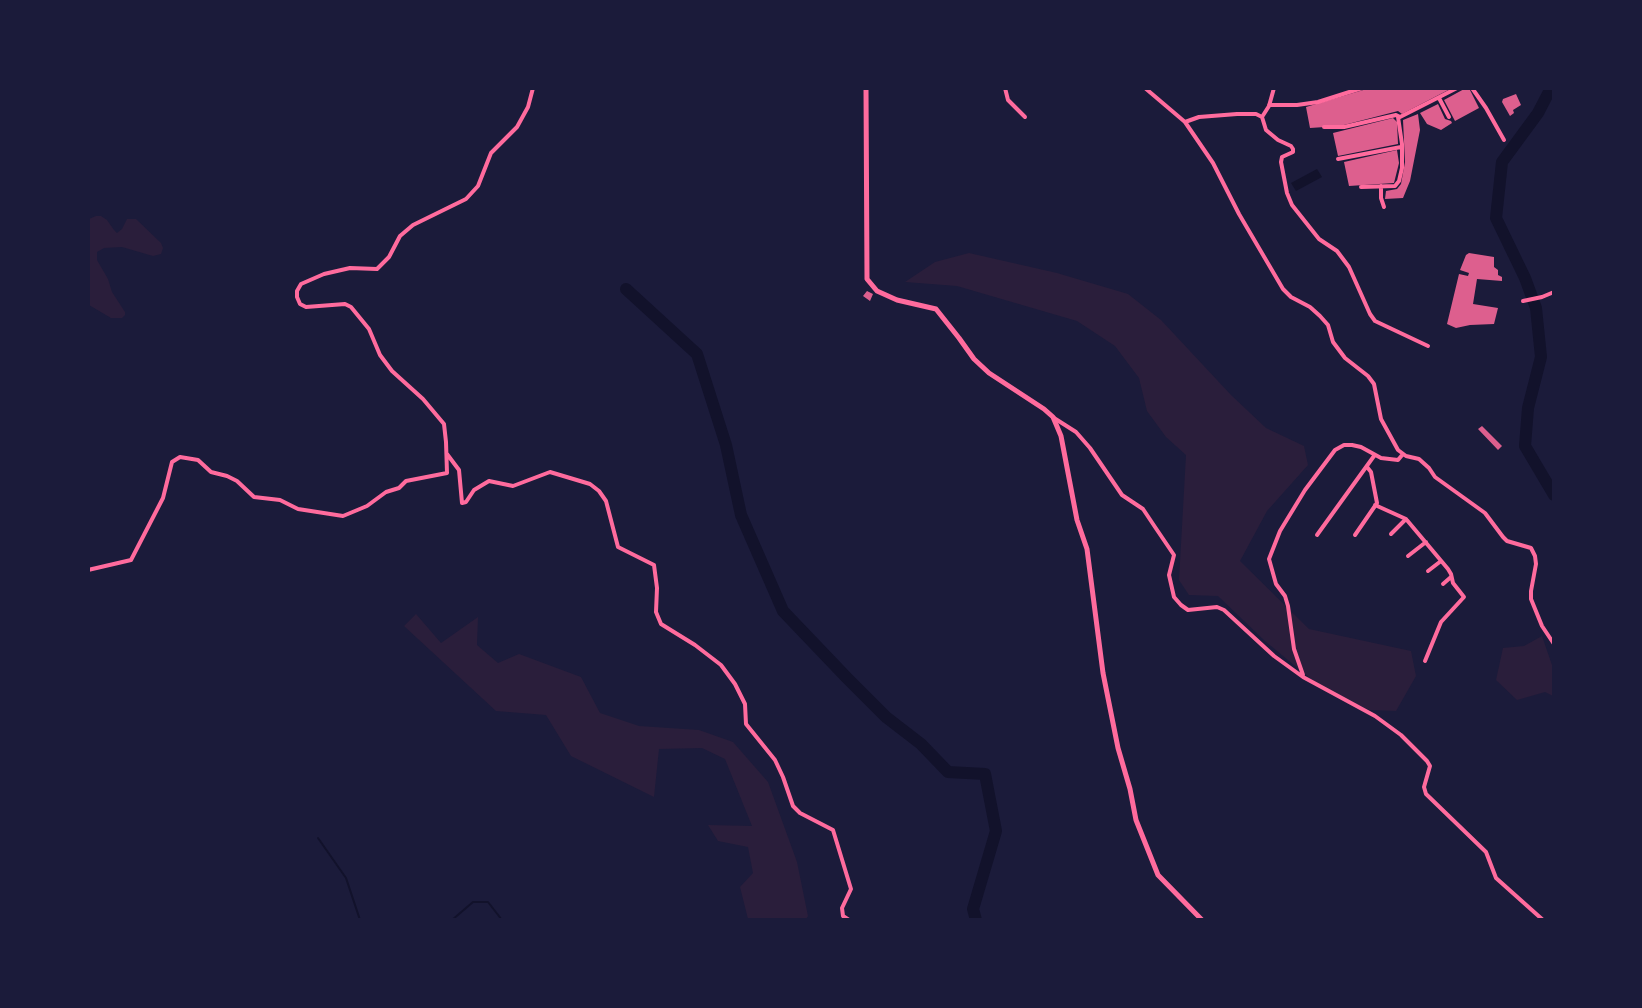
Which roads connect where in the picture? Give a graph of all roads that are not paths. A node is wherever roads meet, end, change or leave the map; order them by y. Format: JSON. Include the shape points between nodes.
{"nodes":[{"id":1,"x":533,"y":88,"type":"edge"},
{"id":2,"x":866,"y":88,"type":"edge"},
{"id":3,"x":1005,"y":88,"type":"edge"},
{"id":4,"x":1145,"y":88,"type":"edge"},
{"id":5,"x":1274,"y":88,"type":"edge"},
{"id":6,"x":1362,"y":88,"type":"edge"},
{"id":7,"x":1457,"y":88,"type":"edge"},
{"id":8,"x":1472,"y":88,"type":"edge"},
{"id":9,"x":1354,"y":90,"type":"edge"},
{"id":10,"x":1439,"y":98,"type":"junction"},
{"id":11,"x":1269,"y":105,"type":"junction"},
{"id":12,"x":1398,"y":116,"type":"junction"},
{"id":13,"x":1025,"y":117,"type":"dead end"},
{"id":14,"x":1262,"y":117,"type":"junction"},
{"id":15,"x":1449,"y":117,"type":"dead end"},
{"id":16,"x":1185,"y":122,"type":"junction"},
{"id":17,"x":1324,"y":127,"type":"dead end"},
{"id":18,"x":1504,"y":140,"type":"dead end"},
{"id":19,"x":1401,"y":147,"type":"junction"},
{"id":20,"x":1338,"y":159,"type":"dead end"},
{"id":21,"x":1381,"y":186,"type":"junction"},
{"id":22,"x":1361,"y":187,"type":"dead end"},
{"id":23,"x":1384,"y":207,"type":"dead end"},
{"id":24,"x":1554,"y":292,"type":"edge"},
{"id":25,"x":1522,"y":301,"type":"dead end"},
{"id":26,"x":1428,"y":346,"type":"dead end"},
{"id":27,"x":1053,"y":417,"type":"junction"},
{"id":28,"x":447,"y":454,"type":"junction"},
{"id":29,"x":1403,"y":454,"type":"junction"},
{"id":30,"x":1374,"y":456,"type":"junction"},
{"id":31,"x":1367,"y":466,"type":"junction"},
{"id":32,"x":1375,"y":505,"type":"junction"},
{"id":33,"x":1406,"y":519,"type":"junction"},
{"id":34,"x":1392,"y":534,"type":"dead end"},
{"id":35,"x":1317,"y":535,"type":"dead end"},
{"id":36,"x":1355,"y":535,"type":"dead end"},
{"id":37,"x":1426,"y":542,"type":"junction"},
{"id":38,"x":1408,"y":556,"type":"dead end"},
{"id":39,"x":1441,"y":561,"type":"junction"},
{"id":40,"x":88,"y":570,"type":"edge"},
{"id":41,"x":1428,"y":572,"type":"dead end"},
{"id":42,"x":1451,"y":576,"type":"junction"},
{"id":43,"x":1443,"y":584,"type":"dead end"},
{"id":44,"x":1554,"y":644,"type":"edge"},
{"id":45,"x":1425,"y":661,"type":"dead end"},
{"id":46,"x":1303,"y":677,"type":"junction"},
{"id":47,"x":849,"y":920,"type":"edge"},
{"id":48,"x":1202,"y":920,"type":"edge"},
{"id":49,"x":1543,"y":920,"type":"edge"}],
"edges":[{"from":1,"to":28,"type":"street","via":[[517,127],[490,153],[478,186],[466,199],[413,225],[377,268],[350,268],[324,274],[301,284],[297,291],[300,304],[306,307],[351,306],[392,371],[444,424]]},
{"from":2,"to":27,"type":"street","via":[[867,279],[878,291],[897,300],[936,309],[989,373]]},
{"from":3,"to":13,"type":"street","via":[[1008,100]]},
{"from":4,"to":16,"type":"street"},
{"from":5,"to":11,"type":"street"},
{"from":6,"to":9,"type":"street"},
{"from":7,"to":10,"type":"street"},
{"from":8,"to":18,"type":"street"},
{"from":9,"to":11,"type":"street","via":[[1318,102]]},
{"from":10,"to":12,"type":"street"},
{"from":10,"to":15,"type":"street"},
{"from":11,"to":14,"type":"street"},
{"from":12,"to":17,"type":"street"},
{"from":12,"to":19,"type":"street"},
{"from":14,"to":16,"type":"street","via":[[1237,114]]},
{"from":14,"to":26,"type":"street","via":[[1266,130],[1293,149],[1281,162],[1292,205],[1318,239],[1337,251],[1350,267],[1375,321]]},
{"from":16,"to":29,"type":"street","via":[[1213,163],[1283,289],[1320,316],[1345,358],[1374,384],[1381,419]]},
{"from":19,"to":20,"type":"street"},
{"from":19,"to":21,"type":"street","via":[[1398,181],[1395,186]]},
{"from":21,"to":22,"type":"street"},
{"from":21,"to":23,"type":"street"},
{"from":24,"to":25,"type":"street"},
{"from":27,"to":46,"type":"street","via":[[1076,432],[1122,495],[1143,510],[1174,555],[1169,575],[1180,605],[1188,610],[1224,610]]},
{"from":27,"to":48,"type":"street","via":[[1061,436],[1077,520],[1087,549],[1103,673],[1136,820],[1158,875]]},
{"from":28,"to":40,"type":"street","via":[[447,473],[406,481],[343,516],[254,497],[237,481],[211,472],[198,460],[180,457],[172,462],[163,498],[131,560]]},
{"from":28,"to":47,"type":"street","via":[[459,470],[462,503],[489,481],[513,486],[550,472],[590,484],[599,491],[606,501],[618,547],[654,566],[660,624],[721,665],[745,704],[746,724],[775,760],[793,806],[833,831],[851,889],[842,908],[843,916]]},
{"from":29,"to":30,"type":"street","via":[[1398,460]]},
{"from":29,"to":44,"type":"street","via":[[1419,459],[1435,477],[1485,513],[1507,541],[1531,548],[1536,564],[1531,599]]},
{"from":30,"to":31,"type":"street"},
{"from":30,"to":46,"type":"street","via":[[1352,445],[1335,450],[1305,490],[1272,549],[1271,571],[1288,606],[1294,649]]},
{"from":31,"to":32,"type":"street"},
{"from":31,"to":35,"type":"street"},
{"from":32,"to":33,"type":"street"},
{"from":32,"to":36,"type":"street"},
{"from":33,"to":34,"type":"street"},
{"from":33,"to":37,"type":"street"},
{"from":37,"to":38,"type":"street"},
{"from":37,"to":39,"type":"street"},
{"from":39,"to":41,"type":"street"},
{"from":39,"to":42,"type":"street"},
{"from":42,"to":43,"type":"street"},
{"from":42,"to":45,"type":"street","via":[[1464,597],[1441,622]]},
{"from":46,"to":49,"type":"street","via":[[1375,716],[1421,754],[1430,766],[1426,794],[1486,852],[1496,878]]}]}
